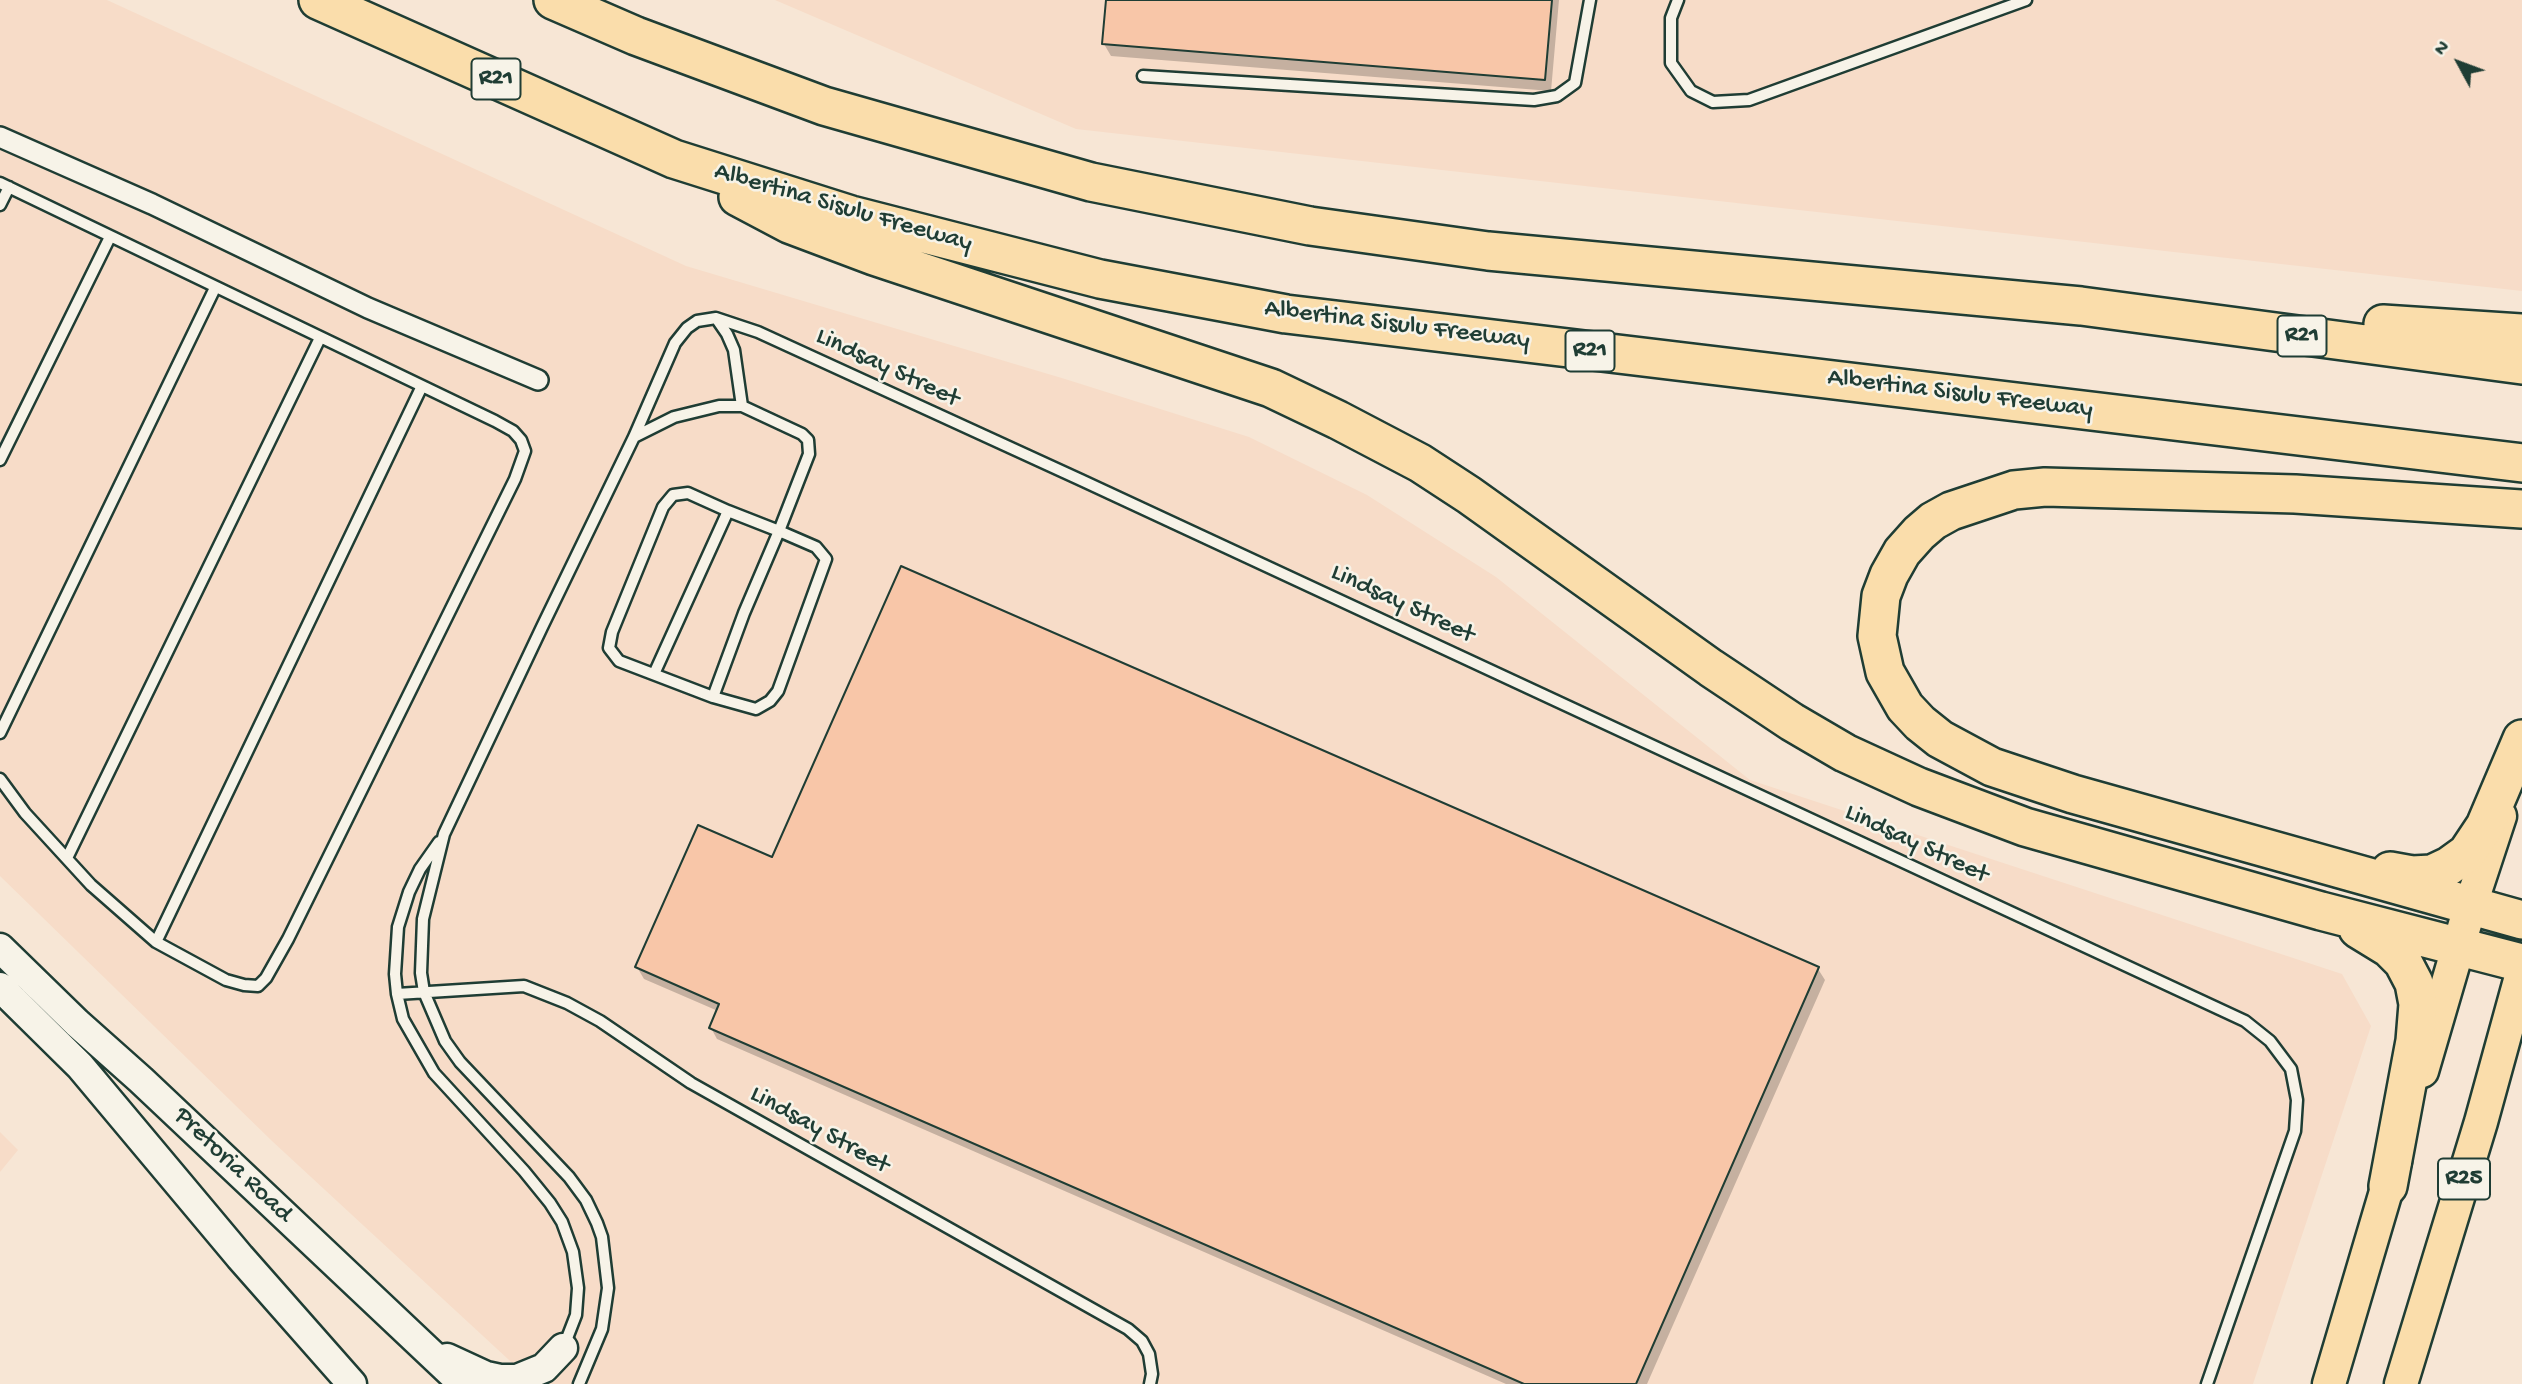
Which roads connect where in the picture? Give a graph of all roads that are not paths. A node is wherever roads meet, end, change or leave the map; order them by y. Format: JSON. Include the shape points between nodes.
{"nodes":[{"id":1,"x":318,"y":0,"type":"edge"},
{"id":2,"x":553,"y":0,"type":"edge"},
{"id":3,"x":1590,"y":0,"type":"edge"},
{"id":4,"x":1678,"y":0,"type":"edge"},
{"id":5,"x":2026,"y":0,"type":"edge"},
{"id":6,"x":1143,"y":76,"type":"dead end"},
{"id":7,"x":0,"y":136,"type":"edge"},
{"id":8,"x":674,"y":159,"type":"junction"},
{"id":9,"x":4,"y":185,"type":"edge"},
{"id":10,"x":0,"y":205,"type":"edge"},
{"id":11,"x":110,"y":237,"type":"junction"},
{"id":12,"x":215,"y":288,"type":"junction"},
{"id":13,"x":2081,"y":306,"type":"junction"},
{"id":14,"x":716,"y":318,"type":"junction"},
{"id":15,"x":2522,"y":333,"type":"edge"},
{"id":16,"x":320,"y":338,"type":"junction"},
{"id":17,"x":2522,"y":365,"type":"edge"},
{"id":18,"x":538,"y":380,"type":"dead end"},
{"id":19,"x":422,"y":386,"type":"junction"},
{"id":20,"x":741,"y":406,"type":"junction"},
{"id":21,"x":634,"y":437,"type":"junction"},
{"id":22,"x":0,"y":460,"type":"edge"},
{"id":23,"x":2522,"y":463,"type":"edge"},
{"id":24,"x":2515,"y":508,"type":"edge"},
{"id":25,"x":728,"y":511,"type":"junction"},
{"id":26,"x":779,"y":531,"type":"junction"},
{"id":27,"x":654,"y":674,"type":"junction"},
{"id":28,"x":713,"y":697,"type":"junction"},
{"id":29,"x":0,"y":733,"type":"edge"},
{"id":30,"x":2522,"y":739,"type":"edge"},
{"id":31,"x":2522,"y":752,"type":"edge"},
{"id":32,"x":0,"y":779,"type":"edge"},
{"id":33,"x":2073,"y":794,"type":"junction"},
{"id":34,"x":444,"y":834,"type":"junction"},
{"id":35,"x":67,"y":858,"type":"junction"},
{"id":36,"x":2470,"y":907,"type":"junction"},
{"id":37,"x":2321,"y":911,"type":"junction"},
{"id":38,"x":2522,"y":920,"type":"edge"},
{"id":39,"x":156,"y":942,"type":"junction"},
{"id":40,"x":2459,"y":947,"type":"junction"},
{"id":41,"x":0,"y":948,"type":"edge"},
{"id":42,"x":2522,"y":963,"type":"edge"},
{"id":43,"x":2522,"y":973,"type":"edge"},
{"id":44,"x":0,"y":988,"type":"edge"},
{"id":45,"x":424,"y":992,"type":"junction"},
{"id":46,"x":397,"y":994,"type":"junction"},
{"id":47,"x":2388,"y":1186,"type":"junction"},
{"id":48,"x":406,"y":1332,"type":"junction"},
{"id":49,"x":563,"y":1348,"type":"junction"},
{"id":50,"x":550,"y":1375,"type":"dead end"},
{"id":51,"x":352,"y":1384,"type":"edge"},
{"id":52,"x":463,"y":1384,"type":"edge"},
{"id":53,"x":579,"y":1384,"type":"edge"},
{"id":54,"x":1150,"y":1384,"type":"edge"},
{"id":55,"x":2207,"y":1384,"type":"edge"},
{"id":56,"x":2329,"y":1384,"type":"edge"},
{"id":57,"x":2401,"y":1384,"type":"edge"}],
"edges":[{"from":1,"to":8,"type":"highway","name":"Albertina Sisulu Freeway","number":"R21"},
{"from":2,"to":13,"type":"highway","number":"R21","via":[[824,106],[1118,188],[1310,226],[1488,251]]},
{"from":3,"to":6,"type":"lane","via":[[1575,83],[1556,96],[1534,100]]},
{"from":4,"to":5,"type":"lane","via":[[1671,18],[1671,63],[1691,91],[1713,102],[1749,100]]},
{"from":7,"to":18,"type":"street","via":[[368,308]]},
{"from":8,"to":23,"type":"highway","name":"Albertina Sisulu Freeway","number":"R21","via":[[851,215],[1014,259],[1286,314]]},
{"from":8,"to":37,"type":"highway","via":[[789,223],[874,256],[1271,388],[1359,430],[1469,495],[1753,697],[1821,740],[1881,770],[2025,827]]},
{"from":9,"to":10,"type":"lane"},
{"from":9,"to":11,"type":"lane"},
{"from":11,"to":12,"type":"lane"},
{"from":11,"to":22,"type":"lane"},
{"from":12,"to":16,"type":"lane"},
{"from":12,"to":29,"type":"lane"},
{"from":13,"to":15,"type":"highway"},
{"from":13,"to":17,"type":"highway","number":"R21"},
{"from":14,"to":20,"type":"lane","via":[[734,350]]},
{"from":14,"to":21,"type":"lane","via":[[697,321],[676,343]]},
{"from":14,"to":55,"type":"lane","name":"Lindsay Street","via":[[758,332],[1081,480],[2245,1021],[2270,1041],[2291,1069],[2297,1100],[2295,1131]]},
{"from":16,"to":19,"type":"lane"},
{"from":16,"to":35,"type":"lane"},
{"from":19,"to":39,"type":"lane"},
{"from":19,"to":39,"type":"lane","via":[[513,430],[525,451],[515,479],[266,978],[258,986],[226,980]]},
{"from":20,"to":21,"type":"lane","via":[[719,406],[674,417]]},
{"from":20,"to":26,"type":"lane","via":[[802,434],[810,448]]},
{"from":21,"to":34,"type":"lane"},
{"from":24,"to":33,"type":"highway","via":[[2295,494],[2045,487],[1997,494],[1933,521],[1902,552],[1881,596],[1877,636],[1889,681],[1920,723],[1953,748],[2008,774]]},
{"from":25,"to":26,"type":"lane"},
{"from":25,"to":27,"type":"lane"},
{"from":25,"to":27,"type":"lane","via":[[688,494],[673,495],[663,508],[609,649],[619,661]]},
{"from":26,"to":28,"type":"lane"},
{"from":26,"to":28,"type":"lane","via":[[816,547],[826,559],[778,691],[756,709]]},
{"from":27,"to":28,"type":"lane"},
{"from":30,"to":33,"type":"highway","via":[[2479,837],[2460,859],[2426,875]]},
{"from":31,"to":36,"type":"main road"},
{"from":32,"to":35,"type":"lane"},
{"from":33,"to":36,"type":"highway"},
{"from":34,"to":45,"type":"lane","via":[[423,919]]},
{"from":34,"to":46,"type":"lane","via":[[401,913],[395,961]]},
{"from":35,"to":39,"type":"lane"},
{"from":36,"to":38,"type":"highway"},
{"from":36,"to":40,"type":"main road"},
{"from":37,"to":40,"type":"highway"},
{"from":37,"to":47,"type":"highway","via":[[2389,948],[2410,973],[2417,993],[2418,1025]]},
{"from":40,"to":42,"type":"highway"},
{"from":40,"to":47,"type":"main road"},
{"from":41,"to":48,"type":"main road","name":"Pretoria Road"},
{"from":43,"to":57,"type":"main road","number":"R25"},
{"from":44,"to":51,"type":"main road","name":"Pretoria Road","via":[[80,1066]]},
{"from":45,"to":46,"type":"lane","name":"Lindsay Street"},
{"from":45,"to":53,"type":"lane","via":[[445,1041],[460,1062],[559,1165],[593,1213],[602,1237],[608,1288],[602,1329]]},
{"from":45,"to":54,"type":"lane","name":"Lindsay Street","via":[[524,986],[567,1003],[691,1083],[1128,1329],[1149,1354]]},
{"from":46,"to":49,"type":"lane","via":[[402,1018],[434,1073],[524,1171],[562,1222],[573,1252],[578,1288],[576,1315]]},
{"from":47,"to":56,"type":"main road"},
{"from":48,"to":49,"type":"main road","via":[[463,1367],[500,1379],[538,1372]]},
{"from":48,"to":52,"type":"main road","name":"Pretoria Road"},
{"from":49,"to":50,"type":"lane"}]}
